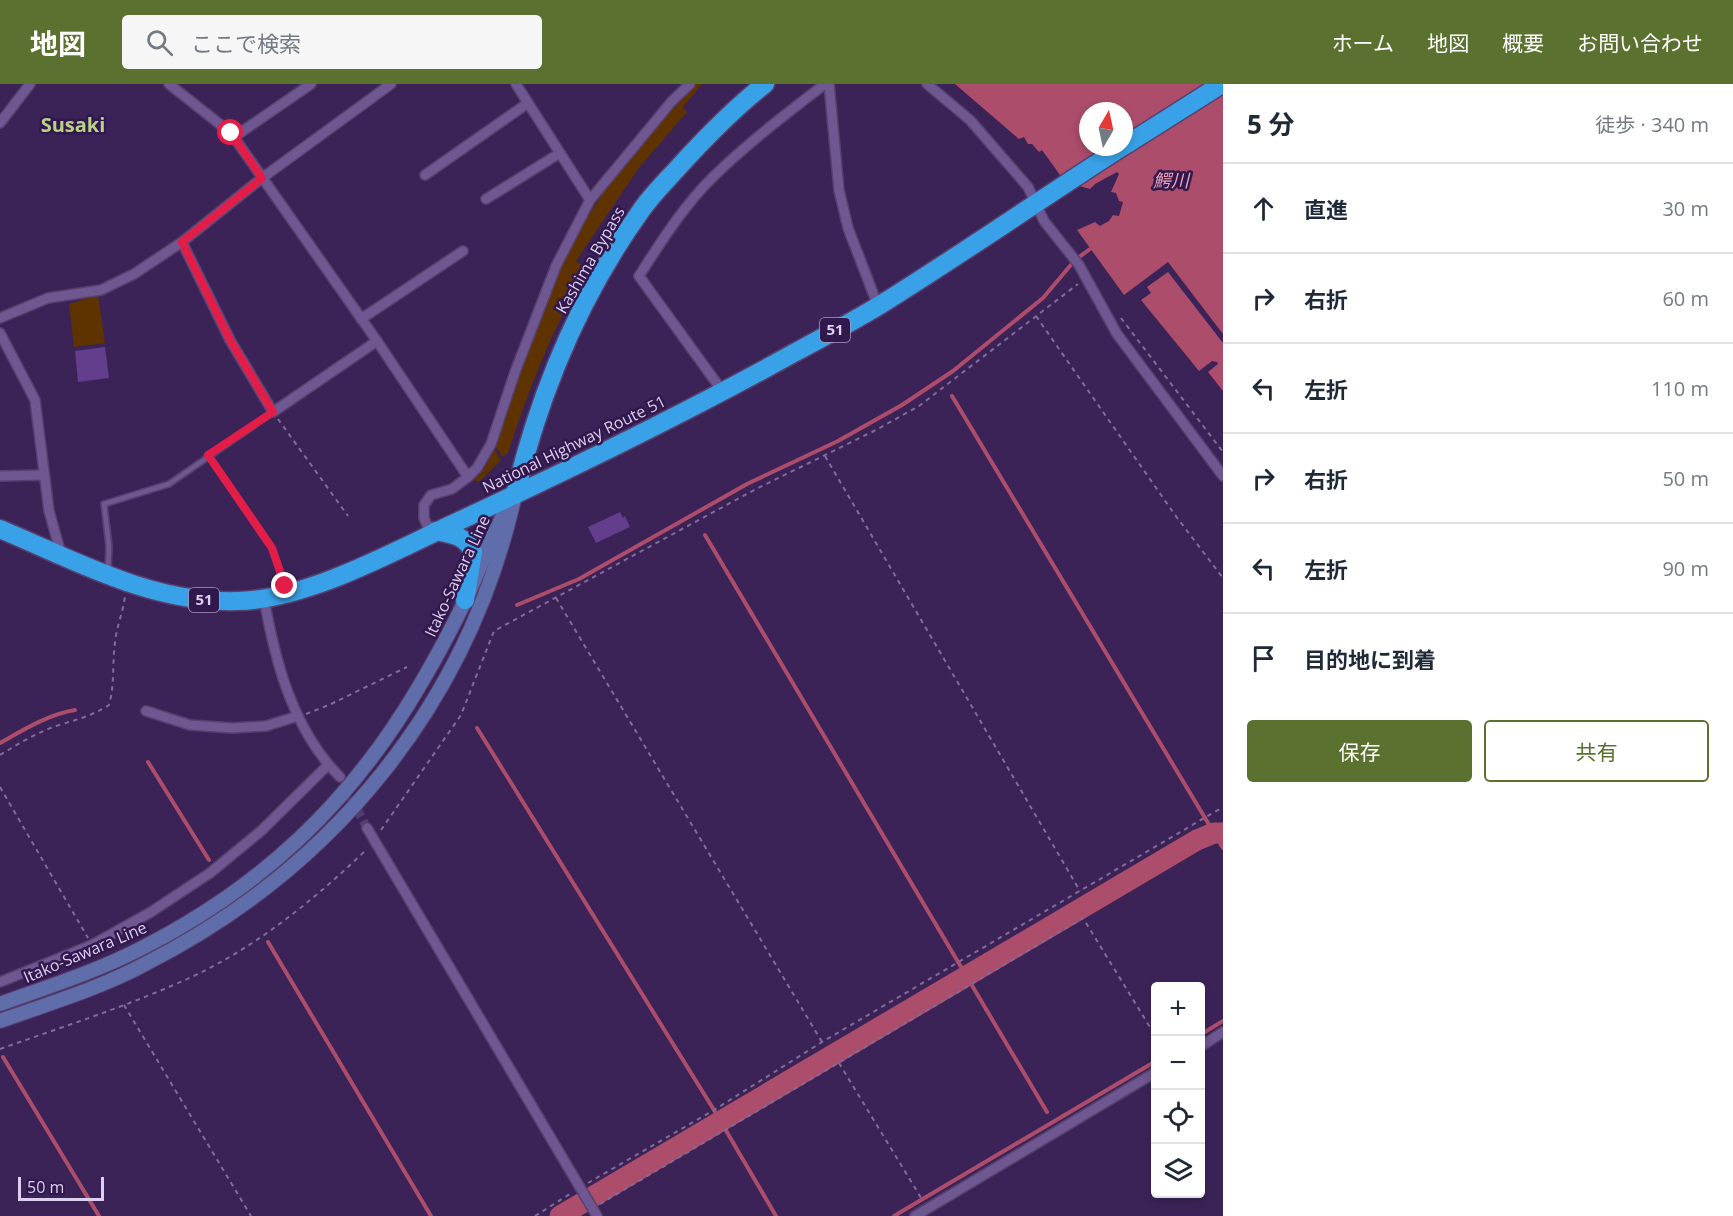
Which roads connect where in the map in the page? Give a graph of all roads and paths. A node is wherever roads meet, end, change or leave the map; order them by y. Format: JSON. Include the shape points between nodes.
{"nodes":[{"id":1,"x":30,"y":84,"type":"edge"},
{"id":2,"x":311,"y":84,"type":"edge"},
{"id":3,"x":391,"y":84,"type":"edge"},
{"id":4,"x":516,"y":84,"type":"edge"},
{"id":5,"x":690,"y":84,"type":"edge"},
{"id":6,"x":765,"y":84,"type":"edge"},
{"id":7,"x":827,"y":84,"type":"edge"},
{"id":8,"x":927,"y":84,"type":"edge"},
{"id":9,"x":1221,"y":84,"type":"edge"},
{"id":10,"x":175,"y":86,"type":"edge"},
{"id":11,"x":378,"y":88,"type":"edge"},
{"id":12,"x":528,"y":103,"type":"junction"},
{"id":13,"x":0,"y":123,"type":"edge"},
{"id":14,"x":234,"y":137,"type":"junction"},
{"id":15,"x":1133,"y":140,"type":"edge"},
{"id":16,"x":560,"y":153,"type":"junction"},
{"id":17,"x":1108,"y":156,"type":"edge"},
{"id":18,"x":425,"y":175,"type":"dead end"},
{"id":19,"x":262,"y":178,"type":"junction"},
{"id":20,"x":486,"y":199,"type":"dead end"},
{"id":21,"x":590,"y":200,"type":"junction"},
{"id":22,"x":1036,"y":203,"type":"junction"},
{"id":23,"x":182,"y":242,"type":"junction"},
{"id":24,"x":463,"y":251,"type":"dead end"},
{"id":25,"x":1087,"y":279,"type":"junction"},
{"id":26,"x":878,"y":306,"type":"junction"},
{"id":27,"x":1036,"y":316,"type":"junction"},
{"id":28,"x":0,"y":318,"type":"edge"},
{"id":29,"x":1121,"y":318,"type":"dead end"},
{"id":30,"x":361,"y":319,"type":"junction"},
{"id":31,"x":0,"y":333,"type":"edge"},
{"id":32,"x":377,"y":341,"type":"junction"},
{"id":33,"x":723,"y":392,"type":"junction"},
{"id":34,"x":273,"y":412,"type":"junction"},
{"id":35,"x":1223,"y":452,"type":"edge"},
{"id":36,"x":208,"y":455,"type":"junction"},
{"id":37,"x":825,"y":456,"type":"junction"},
{"id":38,"x":43,"y":475,"type":"junction"},
{"id":39,"x":0,"y":476,"type":"edge"},
{"id":40,"x":1223,"y":476,"type":"edge"},
{"id":41,"x":468,"y":477,"type":"junction"},
{"id":42,"x":515,"y":495,"type":"junction"},
{"id":43,"x":348,"y":516,"type":"dead end"},
{"id":44,"x":0,"y":529,"type":"edge"},
{"id":45,"x":434,"y":533,"type":"junction"},
{"id":46,"x":61,"y":554,"type":"junction"},
{"id":47,"x":107,"y":575,"type":"junction"},
{"id":48,"x":1223,"y":578,"type":"edge"},
{"id":49,"x":127,"y":583,"type":"junction"},
{"id":50,"x":288,"y":594,"type":"junction"},
{"id":51,"x":264,"y":598,"type":"junction"},
{"id":52,"x":556,"y":598,"type":"junction"},
{"id":53,"x":465,"y":600,"type":"junction"},
{"id":54,"x":407,"y":667,"type":"dead end"},
{"id":55,"x":146,"y":711,"type":"dead end"},
{"id":56,"x":298,"y":716,"type":"junction"},
{"id":57,"x":0,"y":755,"type":"edge"},
{"id":58,"x":328,"y":765,"type":"junction"},
{"id":59,"x":340,"y":777,"type":"tunnel mouth"},
{"id":60,"x":0,"y":787,"type":"edge"},
{"id":61,"x":1223,"y":807,"type":"edge"},
{"id":62,"x":367,"y":828,"type":"tunnel mouth"},
{"id":63,"x":374,"y":842,"type":"junction"},
{"id":64,"x":1080,"y":891,"type":"junction"},
{"id":65,"x":92,"y":945,"type":"junction"},
{"id":66,"x":0,"y":982,"type":"edge"},
{"id":67,"x":0,"y":1004,"type":"edge"},
{"id":68,"x":124,"y":1005,"type":"junction"},
{"id":69,"x":0,"y":1021,"type":"edge"},
{"id":70,"x":1223,"y":1032,"type":"edge"},
{"id":71,"x":1154,"y":1036,"type":"edge"},
{"id":72,"x":822,"y":1042,"type":"junction"},
{"id":73,"x":1205,"y":1044,"type":"edge"},
{"id":74,"x":0,"y":1049,"type":"edge"},
{"id":75,"x":838,"y":1063,"type":"junction"},
{"id":76,"x":1151,"y":1074,"type":"edge"},
{"id":77,"x":580,"y":1189,"type":"junction"},
{"id":78,"x":920,"y":1196,"type":"dead end"},
{"id":79,"x":593,"y":1210,"type":"edge"},
{"id":80,"x":251,"y":1216,"type":"edge"},
{"id":81,"x":535,"y":1216,"type":"edge"},
{"id":82,"x":915,"y":1216,"type":"edge"}],
"edges":[{"from":1,"to":13,"type":"street"},
{"from":2,"to":14,"type":"street"},
{"from":3,"to":11,"type":"street"},
{"from":4,"to":12,"type":"street"},
{"from":5,"to":21,"type":"street"},
{"from":6,"to":42,"type":"highway","name":"Kashima Bypass","via":[[711,131],[641,210],[620,242],[584,305],[555,369],[531,434]]},
{"from":7,"to":26,"type":"street","via":[[839,190],[848,228]]},
{"from":7,"to":33,"type":"street","via":[[771,125],[712,177],[639,276]]},
{"from":8,"to":22,"type":"street","via":[[970,120],[1028,186]]},
{"from":9,"to":15,"type":"highway","name":"National Highway Route 51","number":"51"},
{"from":10,"to":14,"type":"street"},
{"from":11,"to":19,"type":"street"},
{"from":12,"to":16,"type":"street"},
{"from":12,"to":18,"type":"street"},
{"from":14,"to":19,"type":"street"},
{"from":16,"to":20,"type":"street"},
{"from":16,"to":21,"type":"street"},
{"from":17,"to":22,"type":"highway","name":"National Highway Route 51","number":"51"},
{"from":19,"to":23,"type":"street"},
{"from":19,"to":30,"type":"street"},
{"from":21,"to":41,"type":"street","via":[[556,266],[514,372],[491,444]]},
{"from":22,"to":25,"type":"street","via":[[1044,221]]},
{"from":22,"to":26,"type":"highway","name":"National Highway Route 51","number":"51"},
{"from":23,"to":28,"type":"street","via":[[134,274],[100,290],[48,298]]},
{"from":23,"to":34,"type":"street","via":[[230,340]]},
{"from":24,"to":30,"type":"street"},
{"from":25,"to":27,"type":"path"},
{"from":25,"to":40,"type":"street","via":[[1117,334]]},
{"from":26,"to":33,"type":"highway","name":"National Highway Route 51","number":"51"},
{"from":27,"to":37,"type":"path","via":[[918,406]]},
{"from":27,"to":48,"type":"path","via":[[1175,516]]},
{"from":29,"to":35,"type":"path"},
{"from":30,"to":32,"type":"street"},
{"from":31,"to":38,"type":"street","via":[[35,400]]},
{"from":32,"to":34,"type":"street"},
{"from":32,"to":41,"type":"street"},
{"from":33,"to":42,"type":"highway","name":"National Highway Route 51","number":"51"},
{"from":34,"to":36,"type":"lane"},
{"from":34,"to":43,"type":"path"},
{"from":36,"to":47,"type":"lane","via":[[169,484],[104,504],[109,546]]},
{"from":36,"to":50,"type":"lane","via":[[272,548]]},
{"from":37,"to":52,"type":"path","via":[[756,489]]},
{"from":37,"to":64,"type":"path"},
{"from":38,"to":39,"type":"street"},
{"from":38,"to":46,"type":"street"},
{"from":41,"to":45,"type":"street","via":[[426,500],[424,518]]},
{"from":42,"to":45,"type":"highway","name":"National Highway Route 51","number":"51"},
{"from":42,"to":53,"type":"main road","name":"Itako-Sawara Line","via":[[493,534]]},
{"from":42,"to":69,"type":"main road","name":"Itako-Sawara Line","via":[[480,609],[449,673],[410,737],[345,818],[257,896],[198,936],[93,988]]},
{"from":44,"to":46,"type":"highway","name":"National Highway Route 51","number":"51"},
{"from":45,"to":50,"type":"highway","name":"National Highway Route 51","number":"51"},
{"from":45,"to":53,"type":"highway","via":[[458,536],[470,545],[473,552]]},
{"from":46,"to":47,"type":"highway","name":"National Highway Route 51","number":"51"},
{"from":47,"to":49,"type":"highway","name":"National Highway Route 51","number":"51"},
{"from":49,"to":51,"type":"highway","name":"National Highway Route 51","number":"51","via":[[200,600]]},
{"from":49,"to":57,"type":"path","via":[[115,642],[114,689],[109,705],[94,715],[22,741]]},
{"from":50,"to":51,"type":"highway","name":"National Highway Route 51","number":"51"},
{"from":51,"to":56,"type":"street","via":[[275,654]]},
{"from":52,"to":63,"type":"path","via":[[494,631],[461,714]]},
{"from":52,"to":72,"type":"path"},
{"from":53,"to":67,"type":"main road","name":"Itako-Sawara Line","via":[[395,726],[365,767],[296,844],[219,904],[139,950]]},
{"from":54,"to":56,"type":"path"},
{"from":55,"to":56,"type":"street","via":[[190,725],[232,728],[266,726]]},
{"from":56,"to":58,"type":"street"},
{"from":58,"to":59,"type":"street"},
{"from":58,"to":65,"type":"street","via":[[261,831],[210,873]]},
{"from":60,"to":65,"type":"path"},
{"from":61,"to":64,"type":"path"},
{"from":62,"to":63,"type":"street"},
{"from":63,"to":68,"type":"path","via":[[270,931],[187,979]]},
{"from":63,"to":77,"type":"street"},
{"from":64,"to":72,"type":"path"},
{"from":65,"to":66,"type":"street"},
{"from":68,"to":74,"type":"path"},
{"from":68,"to":80,"type":"path"},
{"from":70,"to":73,"type":"street"},
{"from":71,"to":75,"type":"path","via":[[1083,918]]},
{"from":72,"to":77,"type":"path"},
{"from":75,"to":78,"type":"path"},
{"from":75,"to":79,"type":"path"},
{"from":76,"to":82,"type":"street"},
{"from":77,"to":79,"type":"street"},
{"from":77,"to":81,"type":"path"}]}
